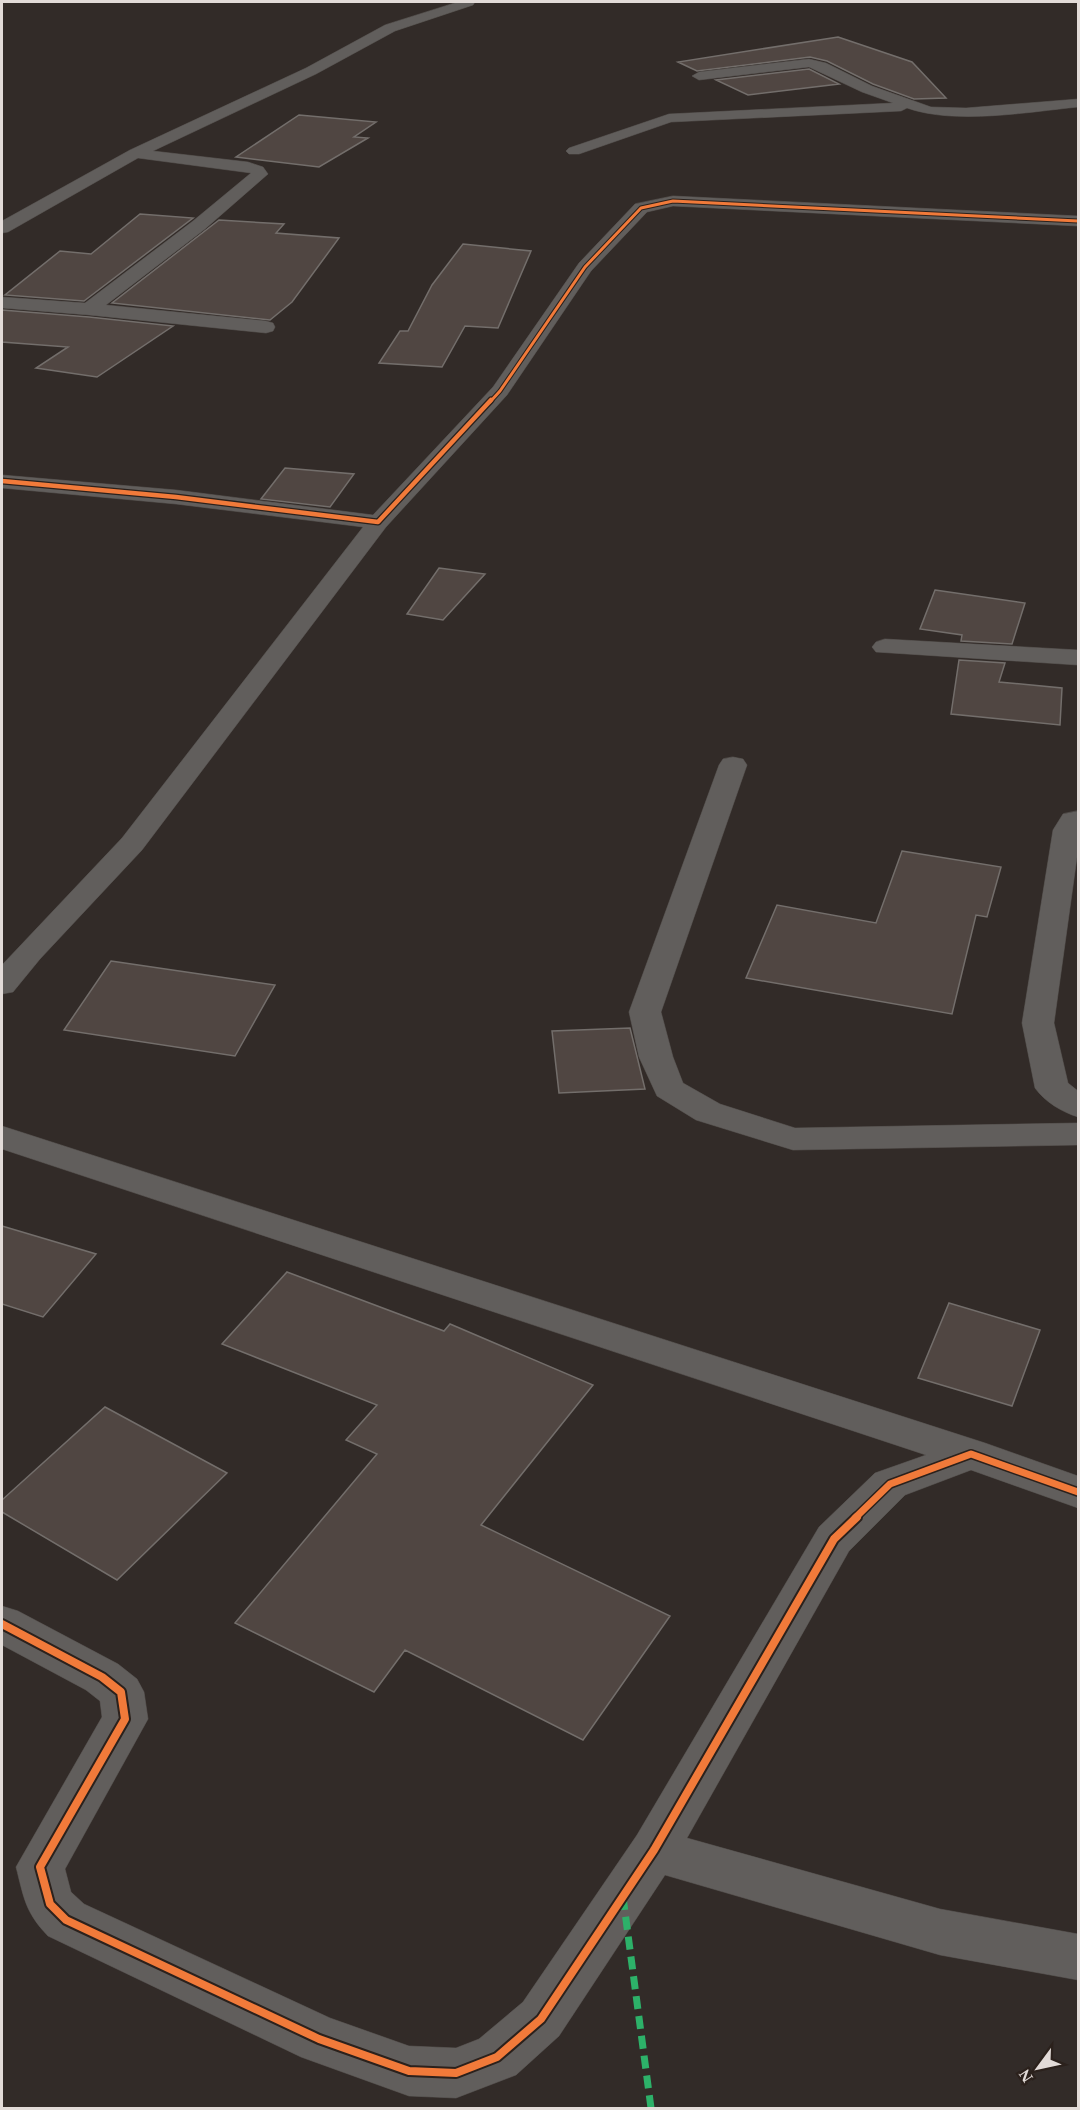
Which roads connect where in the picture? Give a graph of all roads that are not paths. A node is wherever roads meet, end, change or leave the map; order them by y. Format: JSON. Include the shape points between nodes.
{"nodes":[{"id":1,"x":469,"y":2,"type":"edge"},
{"id":2,"x":699,"y":76,"type":"dead end"},
{"id":3,"x":1078,"y":103,"type":"edge"},
{"id":4,"x":912,"y":107,"type":"junction"},
{"id":5,"x":574,"y":151,"type":"dead end"},
{"id":6,"x":135,"y":153,"type":"junction"},
{"id":7,"x":1078,"y":221,"type":"edge"},
{"id":8,"x":2,"y":228,"type":"edge"},
{"id":9,"x":2,"y":303,"type":"edge"},
{"id":10,"x":89,"y":309,"type":"junction"},
{"id":11,"x":266,"y":327,"type":"dead end"},
{"id":12,"x":2,"y":481,"type":"edge"},
{"id":13,"x":378,"y":522,"type":"junction"},
{"id":14,"x":885,"y":647,"type":"dead end"},
{"id":15,"x":1078,"y":658,"type":"edge"},
{"id":16,"x":734,"y":765,"type":"dead end"},
{"id":17,"x":1078,"y":820,"type":"edge"},
{"id":18,"x":15,"y":954,"type":"edge"},
{"id":19,"x":2,"y":986,"type":"edge"},
{"id":20,"x":1078,"y":1106,"type":"edge"},
{"id":21,"x":1078,"y":1134,"type":"edge"},
{"id":22,"x":2,"y":1137,"type":"edge"},
{"id":23,"x":971,"y":1454,"type":"junction"},
{"id":24,"x":1078,"y":1492,"type":"edge"},
{"id":25,"x":2,"y":1624,"type":"edge"},
{"id":26,"x":654,"y":1850,"type":"junction"},
{"id":27,"x":1078,"y":1957,"type":"edge"}],
"edges":[{"from":1,"to":6,"type":"street","via":[[390,28],[311,71]]},
{"from":2,"to":4,"type":"street","via":[[815,64]]},
{"from":3,"to":4,"type":"street","via":[[966,112]]},
{"from":4,"to":5,"type":"street","via":[[669,118]]},
{"from":6,"to":8,"type":"street"},
{"from":6,"to":10,"type":"street","via":[[248,167],[260,174]]},
{"from":7,"to":13,"type":"street","via":[[673,201],[641,208],[585,267],[500,391]]},
{"from":9,"to":10,"type":"street"},
{"from":10,"to":11,"type":"street"},
{"from":12,"to":13,"type":"street"},
{"from":13,"to":18,"type":"street","via":[[132,844]]},
{"from":14,"to":15,"type":"street"},
{"from":16,"to":21,"type":"street","via":[[645,1012],[669,1089],[708,1112],[793,1139]]},
{"from":17,"to":20,"type":"street","via":[[1073,820],[1067,830],[1038,1023],[1052,1088]]},
{"from":18,"to":19,"type":"street"},
{"from":22,"to":23,"type":"street"},
{"from":23,"to":24,"type":"street"},
{"from":23,"to":26,"type":"street","via":[[890,1484],[834,1539]]},
{"from":25,"to":26,"type":"street","via":[[102,1677],[121,1692],[125,1719],[40,1867],[50,1904],[66,1920],[319,2039],[409,2070],[456,2073],[497,2057],[541,2019]]},
{"from":26,"to":27,"type":"street","via":[[940,1932]]}]}
